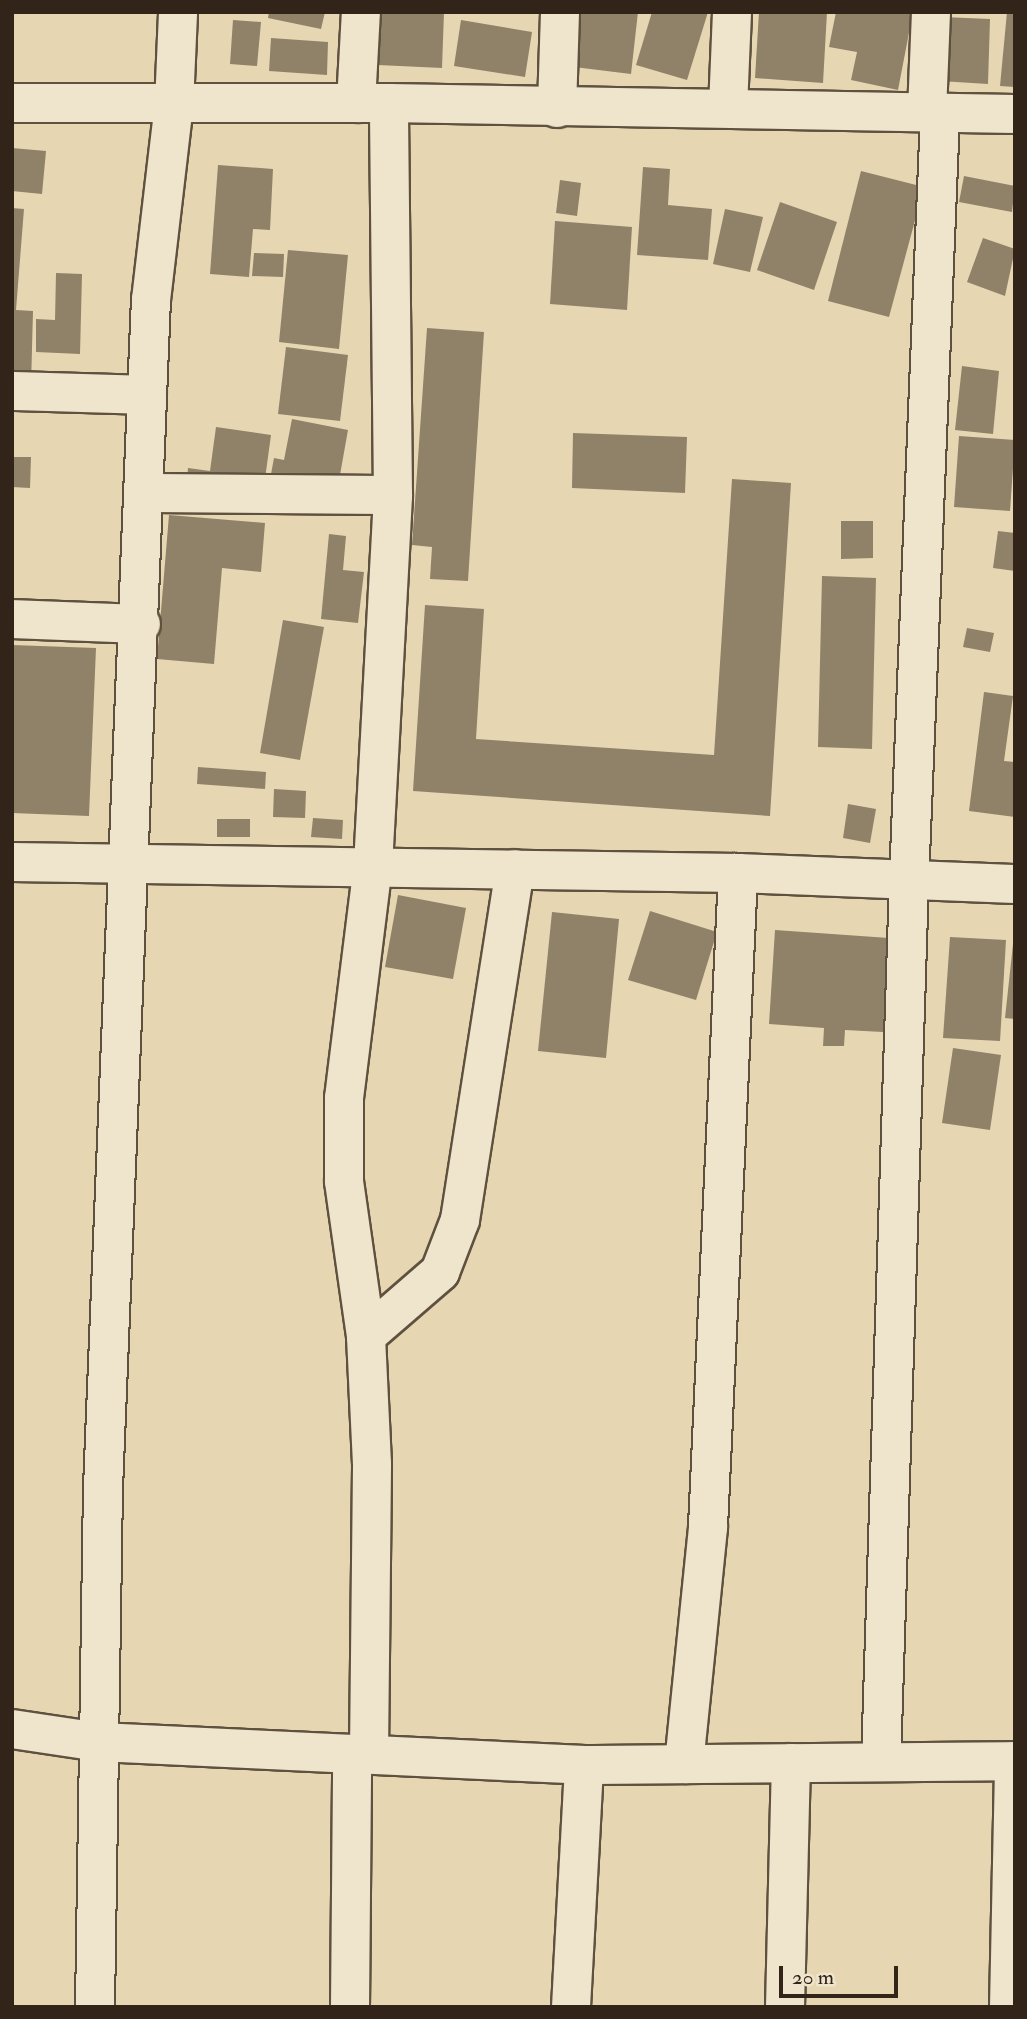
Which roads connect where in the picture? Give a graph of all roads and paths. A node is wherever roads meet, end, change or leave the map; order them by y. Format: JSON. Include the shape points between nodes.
{"nodes":[{"id":1,"x":178,"y":12,"type":"edge"},
{"id":2,"x":361,"y":12,"type":"edge"},
{"id":3,"x":560,"y":12,"type":"edge"},
{"id":4,"x":732,"y":12,"type":"edge"},
{"id":5,"x":931,"y":12,"type":"edge"},
{"id":6,"x":12,"y":103,"type":"edge"},
{"id":7,"x":373,"y":103,"type":"junction"},
{"id":8,"x":174,"y":105,"type":"junction"},
{"id":9,"x":557,"y":108,"type":"junction"},
{"id":10,"x":728,"y":108,"type":"junction"},
{"id":11,"x":934,"y":113,"type":"junction"},
{"id":12,"x":1015,"y":114,"type":"edge"},
{"id":13,"x":12,"y":391,"type":"edge"},
{"id":14,"x":147,"y":395,"type":"junction"},
{"id":15,"x":144,"y":493,"type":"junction"},
{"id":16,"x":393,"y":495,"type":"junction"},
{"id":17,"x":12,"y":619,"type":"edge"},
{"id":18,"x":141,"y":625,"type":"junction"},
{"id":19,"x":131,"y":861,"type":"junction"},
{"id":20,"x":12,"y":862,"type":"edge"},
{"id":21,"x":373,"y":866,"type":"junction"},
{"id":22,"x":515,"y":869,"type":"junction"},
{"id":23,"x":738,"y":873,"type":"junction"},
{"id":24,"x":909,"y":881,"type":"junction"},
{"id":25,"x":1015,"y":884,"type":"edge"},
{"id":26,"x":366,"y":1336,"type":"junction"},
{"id":27,"x":12,"y":1728,"type":"edge"},
{"id":28,"x":99,"y":1742,"type":"junction"},
{"id":29,"x":360,"y":1754,"type":"junction"},
{"id":30,"x":1015,"y":1761,"type":"edge"},
{"id":31,"x":881,"y":1762,"type":"junction"},
{"id":32,"x":791,"y":1763,"type":"junction"},
{"id":33,"x":684,"y":1764,"type":"junction"},
{"id":34,"x":584,"y":1765,"type":"junction"},
{"id":35,"x":95,"y":2007,"type":"edge"},
{"id":36,"x":350,"y":2007,"type":"edge"},
{"id":37,"x":571,"y":2007,"type":"edge"},
{"id":38,"x":785,"y":2007,"type":"edge"},
{"id":39,"x":1009,"y":2007,"type":"edge"}],
"edges":[{"from":1,"to":8,"type":"street"},
{"from":2,"to":7,"type":"street"},
{"from":3,"to":9,"type":"street"},
{"from":4,"to":10,"type":"street"},
{"from":5,"to":11,"type":"street"},
{"from":6,"to":8,"type":"street"},
{"from":7,"to":8,"type":"street"},
{"from":7,"to":9,"type":"street"},
{"from":7,"to":16,"type":"street"},
{"from":8,"to":14,"type":"street","via":[[150,300]]},
{"from":9,"to":10,"type":"street"},
{"from":10,"to":11,"type":"street"},
{"from":11,"to":12,"type":"street"},
{"from":11,"to":24,"type":"street"},
{"from":13,"to":14,"type":"street"},
{"from":14,"to":15,"type":"street"},
{"from":15,"to":16,"type":"street"},
{"from":15,"to":18,"type":"street"},
{"from":16,"to":21,"type":"street"},
{"from":17,"to":18,"type":"street"},
{"from":18,"to":19,"type":"street"},
{"from":19,"to":20,"type":"street"},
{"from":19,"to":21,"type":"street"},
{"from":19,"to":28,"type":"street","via":[[103,1488]]},
{"from":21,"to":22,"type":"street"},
{"from":21,"to":26,"type":"street","via":[[344,1098],[344,1181]]},
{"from":22,"to":23,"type":"street"},
{"from":22,"to":26,"type":"street","via":[[460,1220],[440,1272]]},
{"from":23,"to":24,"type":"street"},
{"from":23,"to":33,"type":"street","via":[[708,1527]]},
{"from":24,"to":25,"type":"street"},
{"from":24,"to":31,"type":"street"},
{"from":26,"to":29,"type":"street","via":[[372,1464]]},
{"from":27,"to":28,"type":"street"},
{"from":28,"to":29,"type":"street"},
{"from":28,"to":35,"type":"street"},
{"from":29,"to":34,"type":"street"},
{"from":29,"to":36,"type":"street"},
{"from":30,"to":31,"type":"street"},
{"from":30,"to":39,"type":"street"},
{"from":31,"to":32,"type":"street"},
{"from":32,"to":33,"type":"street"},
{"from":32,"to":38,"type":"street"},
{"from":33,"to":34,"type":"street"},
{"from":34,"to":37,"type":"street"}]}
